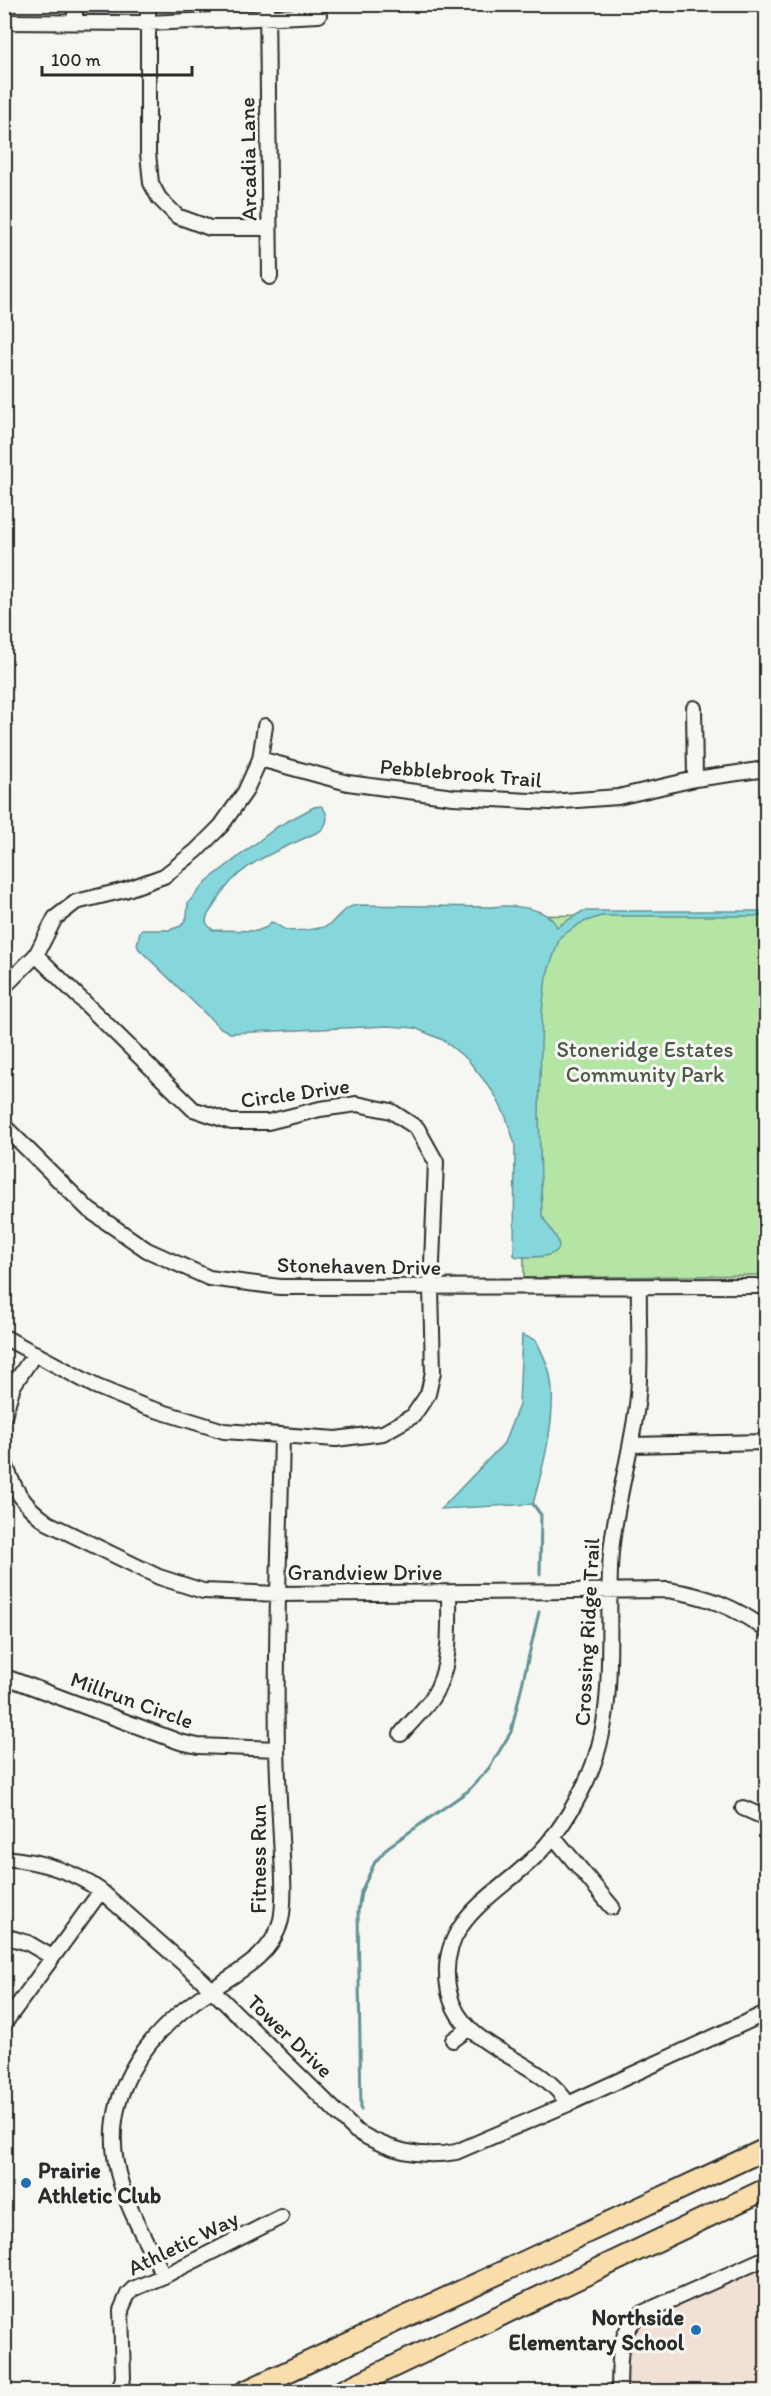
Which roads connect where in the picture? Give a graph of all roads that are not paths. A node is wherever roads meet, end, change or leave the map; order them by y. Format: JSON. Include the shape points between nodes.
{"nodes":[{"id":1,"x":75,"y":4,"type":"edge"},
{"id":2,"x":148,"y":4,"type":"edge"},
{"id":3,"x":267,"y":11,"type":"edge"},
{"id":4,"x":319,"y":15,"type":"dead end"},
{"id":5,"x":75,"y":21,"type":"junction"},
{"id":6,"x":4,"y":22,"type":"edge"},
{"id":7,"x":148,"y":23,"type":"junction"},
{"id":8,"x":269,"y":228,"type":"junction"},
{"id":9,"x":270,"y":277,"type":"dead end"},
{"id":10,"x":694,"y":708,"type":"dead end"},
{"id":11,"x":265,"y":726,"type":"dead end"},
{"id":12,"x":260,"y":759,"type":"junction"},
{"id":13,"x":766,"y":769,"type":"edge"},
{"id":14,"x":695,"y":779,"type":"junction"},
{"id":15,"x":36,"y":955,"type":"junction"},
{"id":16,"x":4,"y":987,"type":"edge"},
{"id":17,"x":4,"y":1126,"type":"edge"},
{"id":18,"x":766,"y":1286,"type":"edge"},
{"id":19,"x":431,"y":1288,"type":"junction"},
{"id":20,"x":639,"y":1288,"type":"junction"},
{"id":21,"x":4,"y":1337,"type":"edge"},
{"id":22,"x":35,"y":1353,"type":"junction"},
{"id":23,"x":4,"y":1416,"type":"edge"},
{"id":24,"x":282,"y":1435,"type":"junction"},
{"id":25,"x":766,"y":1442,"type":"edge"},
{"id":26,"x":631,"y":1445,"type":"junction"},
{"id":27,"x":4,"y":1460,"type":"edge"},
{"id":28,"x":609,"y":1591,"type":"junction"},
{"id":29,"x":449,"y":1593,"type":"junction"},
{"id":30,"x":279,"y":1594,"type":"junction"},
{"id":31,"x":766,"y":1629,"type":"edge"},
{"id":32,"x":11,"y":1678,"type":"dead end"},
{"id":33,"x":401,"y":1734,"type":"dead end"},
{"id":34,"x":277,"y":1749,"type":"junction"},
{"id":35,"x":742,"y":1808,"type":"dead end"},
{"id":36,"x":766,"y":1818,"type":"edge"},
{"id":37,"x":553,"y":1836,"type":"junction"},
{"id":38,"x":4,"y":1858,"type":"edge"},
{"id":39,"x":101,"y":1891,"type":"junction"},
{"id":40,"x":612,"y":1907,"type":"dead end"},
{"id":41,"x":4,"y":1936,"type":"edge"},
{"id":42,"x":52,"y":1957,"type":"junction"},
{"id":43,"x":211,"y":1989,"type":"junction"},
{"id":44,"x":766,"y":2013,"type":"edge"},
{"id":45,"x":4,"y":2024,"type":"edge"},
{"id":46,"x":468,"y":2029,"type":"junction"},
{"id":47,"x":453,"y":2040,"type":"dead end"},
{"id":48,"x":568,"y":2104,"type":"junction"},
{"id":49,"x":766,"y":2149,"type":"edge"},
{"id":50,"x":766,"y":2189,"type":"edge"},
{"id":51,"x":281,"y":2217,"type":"dead end"},
{"id":52,"x":766,"y":2258,"type":"edge"},
{"id":53,"x":164,"y":2276,"type":"junction"},
{"id":54,"x":118,"y":2391,"type":"edge"},
{"id":55,"x":244,"y":2391,"type":"edge"},
{"id":56,"x":340,"y":2391,"type":"edge"},
{"id":57,"x":619,"y":2391,"type":"edge"}],
"edges":[{"from":1,"to":5,"type":"street"},
{"from":2,"to":7,"type":"street"},
{"from":3,"to":4,"type":"street"},
{"from":3,"to":7,"type":"street"},
{"from":3,"to":8,"type":"street","name":"Arcadia Lane"},
{"from":5,"to":6,"type":"street"},
{"from":5,"to":7,"type":"street"},
{"from":7,"to":8,"type":"street","via":[[148,153],[151,183],[159,198],[177,216],[210,228]]},
{"from":8,"to":9,"type":"street","name":"Arcadia Lane"},
{"from":10,"to":14,"type":"street"},
{"from":11,"to":12,"type":"street"},
{"from":12,"to":14,"type":"street","name":"Pebblebrook Trail","via":[[348,783],[489,801],[618,797]]},
{"from":12,"to":15,"type":"street","via":[[246,792],[195,851],[164,876],[76,902],[55,918]]},
{"from":13,"to":14,"type":"street","name":"Pebblebrook Trail"},
{"from":15,"to":16,"type":"street"},
{"from":15,"to":19,"type":"street","name":"Circle Drive","via":[[193,1109],[231,1122],[268,1122],[357,1104],[391,1111],[417,1128],[436,1162]]},
{"from":17,"to":19,"type":"street","name":"Stonehaven Drive","via":[[89,1210],[147,1250],[209,1278],[280,1287]]},
{"from":18,"to":20,"type":"street","name":"Stonehaven Drive"},
{"from":19,"to":20,"type":"street","name":"Stonehaven Drive"},
{"from":19,"to":24,"type":"street","name":"Circle Drive","via":[[433,1372],[428,1394],[413,1416],[383,1433],[336,1439]]},
{"from":20,"to":26,"type":"street","name":"Crossing Ridge Trail","via":[[638,1402]]},
{"from":21,"to":22,"type":"street","name":"Circle Drive"},
{"from":22,"to":23,"type":"street","via":[[13,1386]]},
{"from":22,"to":24,"type":"street","name":"Circle Drive","via":[[95,1386],[146,1407],[224,1431]]},
{"from":24,"to":30,"type":"street","name":"Fitness Run"},
{"from":25,"to":26,"type":"street"},
{"from":26,"to":28,"type":"street","name":"Crossing Ridge Trail","via":[[614,1521]]},
{"from":27,"to":30,"type":"street","name":"Grandview Drive","via":[[12,1483],[32,1512],[48,1523],[159,1577],[203,1592]]},
{"from":28,"to":29,"type":"street","name":"Grandview Drive"},
{"from":28,"to":31,"type":"street","name":"Grandview Drive","via":[[668,1590],[692,1594],[738,1610]]},
{"from":28,"to":37,"type":"street","name":"Crossing Ridge Trail","via":[[606,1721],[587,1780]]},
{"from":29,"to":30,"type":"street","name":"Grandview Drive"},
{"from":29,"to":33,"type":"street","via":[[449,1637],[441,1678],[433,1697]]},
{"from":30,"to":34,"type":"street","name":"Fitness Run"},
{"from":32,"to":34,"type":"street","name":"Millrun Circle","via":[[180,1742]]},
{"from":34,"to":43,"type":"street","name":"Fitness Run","via":[[283,1877],[280,1921],[272,1941],[250,1965]]},
{"from":35,"to":36,"type":"street"},
{"from":37,"to":40,"type":"street"},
{"from":37,"to":46,"type":"street","name":"Crossing Ridge Trail","via":[[457,1929],[448,1960],[448,1982],[453,2002]]},
{"from":38,"to":39,"type":"street","name":"Tower Drive","via":[[41,1862]]},
{"from":39,"to":42,"type":"street"},
{"from":39,"to":43,"type":"street","name":"Tower Drive"},
{"from":41,"to":42,"type":"street","via":[[28,1943]]},
{"from":42,"to":45,"type":"street"},
{"from":43,"to":48,"type":"street","name":"Tower Drive","via":[[356,2131],[399,2151],[438,2156],[456,2152]]},
{"from":43,"to":53,"type":"street","name":"Fitness Run","via":[[142,2052],[130,2069],[114,2128],[121,2184]]},
{"from":44,"to":48,"type":"street","name":"Tower Drive"},
{"from":46,"to":47,"type":"street"},
{"from":46,"to":48,"type":"street","via":[[544,2076]]},
{"from":49,"to":55,"type":"highway"},
{"from":50,"to":56,"type":"highway"},
{"from":51,"to":53,"type":"street","name":"Athletic Way"},
{"from":52,"to":57,"type":"street","via":[[635,2318],[623,2335]]},
{"from":53,"to":54,"type":"street","name":"Athletic Way","via":[[133,2289],[123,2304],[123,2378]]}]}
